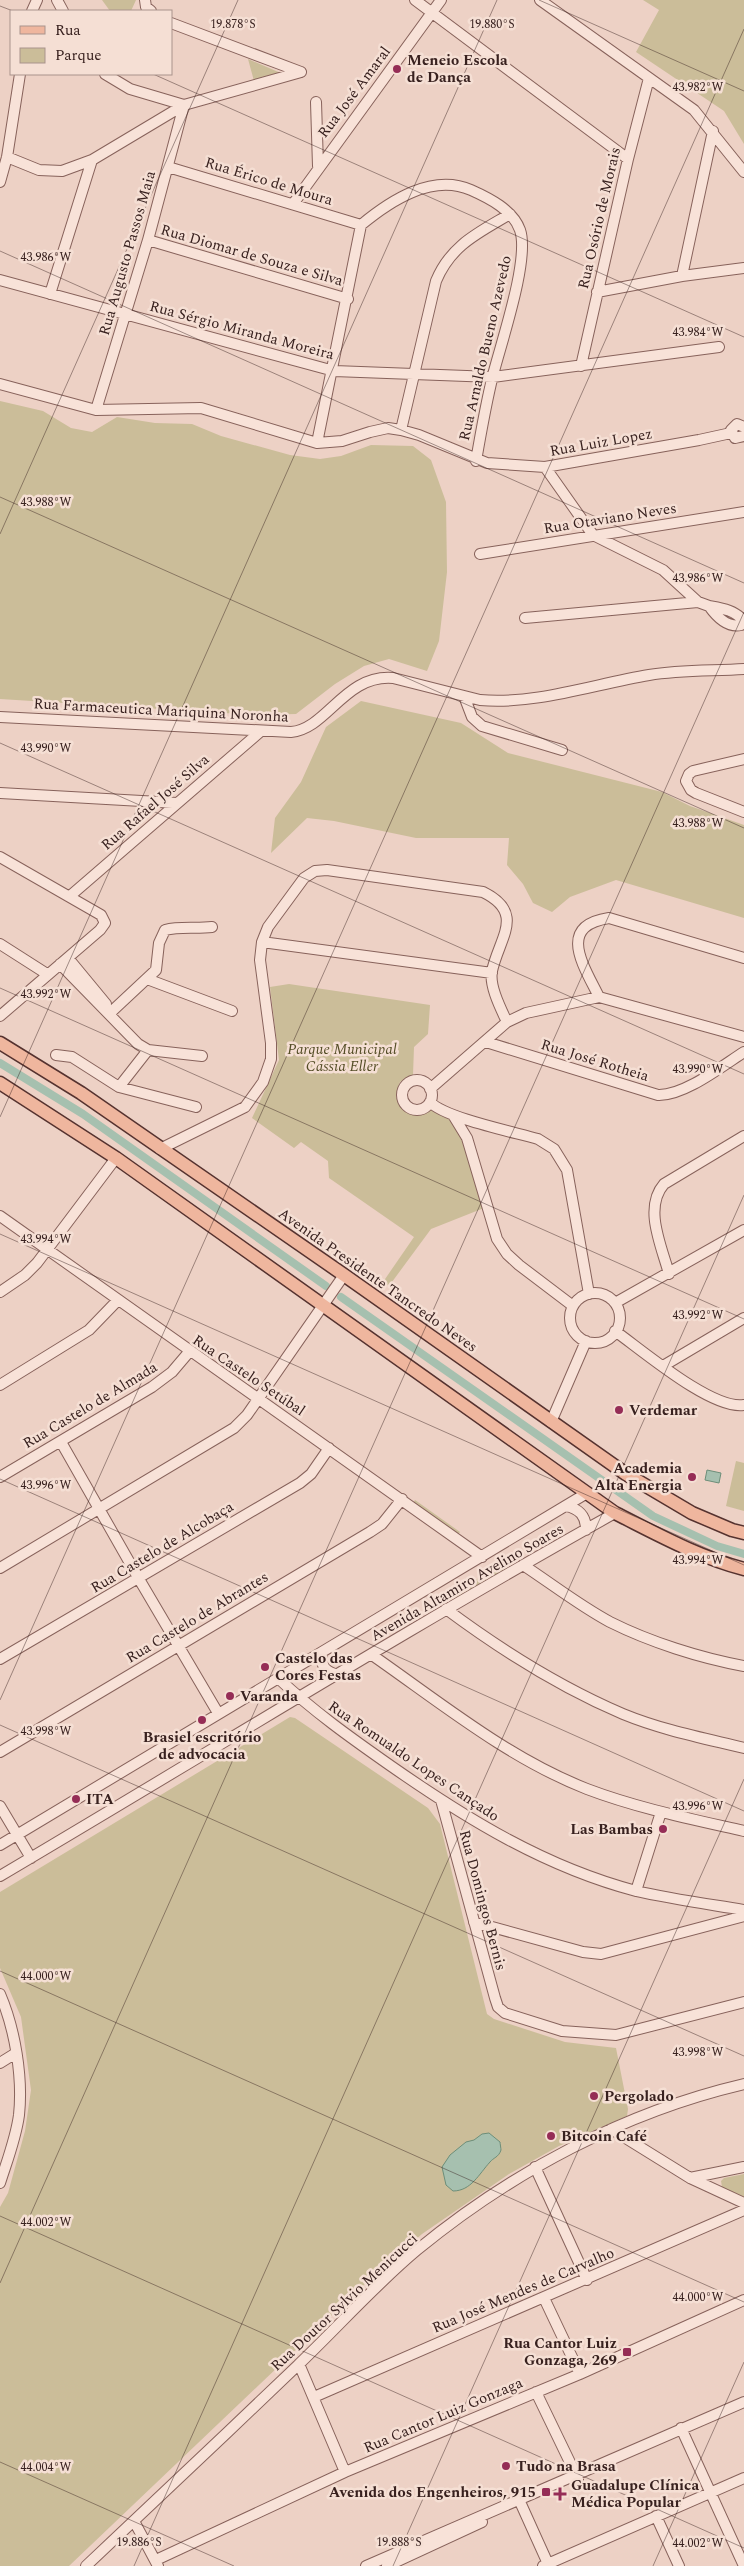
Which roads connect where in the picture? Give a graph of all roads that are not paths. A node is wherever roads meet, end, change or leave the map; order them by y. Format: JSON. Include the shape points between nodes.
{"nodes":[{"id":1,"x":415,"y":0,"type":"edge"},
{"id":2,"x":441,"y":0,"type":"edge"},
{"id":3,"x":540,"y":0,"type":"edge"},
{"id":4,"x":431,"y":14,"type":"junction"},
{"id":5,"x":172,"y":23,"type":"edge"},
{"id":6,"x":20,"y":75,"type":"edge"},
{"id":7,"x":107,"y":75,"type":"edge"},
{"id":8,"x":649,"y":78,"type":"junction"},
{"id":9,"x":316,"y":102,"type":"dead end"},
{"id":10,"x":184,"y":105,"type":"junction"},
{"id":11,"x":713,"y":131,"type":"junction"},
{"id":12,"x":7,"y":157,"type":"junction"},
{"id":13,"x":628,"y":159,"type":"junction"},
{"id":14,"x":92,"y":160,"type":"junction"},
{"id":15,"x":318,"y":166,"type":"junction"},
{"id":16,"x":168,"y":167,"type":"junction"},
{"id":17,"x":744,"y":172,"type":"edge"},
{"id":18,"x":0,"y":182,"type":"edge"},
{"id":19,"x":293,"y":204,"type":"junction"},
{"id":20,"x":510,"y":214,"type":"junction"},
{"id":21,"x":361,"y":225,"type":"junction"},
{"id":22,"x":148,"y":240,"type":"junction"},
{"id":23,"x":744,"y":268,"type":"edge"},
{"id":24,"x":682,"y":276,"type":"junction"},
{"id":25,"x":0,"y":280,"type":"edge"},
{"id":26,"x":597,"y":292,"type":"junction"},
{"id":27,"x":50,"y":294,"type":"junction"},
{"id":28,"x":348,"y":299,"type":"junction"},
{"id":29,"x":126,"y":314,"type":"junction"},
{"id":30,"x":719,"y":347,"type":"dead end"},
{"id":31,"x":581,"y":366,"type":"junction"},
{"id":32,"x":334,"y":371,"type":"junction"},
{"id":33,"x":413,"y":375,"type":"junction"},
{"id":34,"x":492,"y":377,"type":"junction"},
{"id":35,"x":0,"y":384,"type":"edge"},
{"id":36,"x":96,"y":410,"type":"junction"},
{"id":37,"x":744,"y":427,"type":"edge"},
{"id":38,"x":400,"y":430,"type":"junction"},
{"id":39,"x":731,"y":433,"type":"junction"},
{"id":40,"x":744,"y":436,"type":"edge"},
{"id":41,"x":317,"y":443,"type":"junction"},
{"id":42,"x":476,"y":461,"type":"junction"},
{"id":43,"x":545,"y":467,"type":"junction"},
{"id":44,"x":744,"y":512,"type":"edge"},
{"id":45,"x":593,"y":535,"type":"junction"},
{"id":46,"x":480,"y":554,"type":"dead end"},
{"id":47,"x":698,"y":602,"type":"junction"},
{"id":48,"x":708,"y":606,"type":"dead end"},
{"id":49,"x":525,"y":618,"type":"dead end"},
{"id":50,"x":744,"y":669,"type":"edge"},
{"id":51,"x":464,"y":696,"type":"junction"},
{"id":52,"x":0,"y":717,"type":"edge"},
{"id":53,"x":261,"y":731,"type":"junction"},
{"id":54,"x":562,"y":750,"type":"dead end"},
{"id":55,"x":744,"y":759,"type":"edge"},
{"id":56,"x":0,"y":793,"type":"edge"},
{"id":57,"x":177,"y":803,"type":"junction"},
{"id":58,"x":744,"y":812,"type":"edge"},
{"id":59,"x":0,"y":857,"type":"edge"},
{"id":60,"x":70,"y":896,"type":"junction"},
{"id":61,"x":212,"y":927,"type":"dead end"},
{"id":62,"x":262,"y":942,"type":"junction"},
{"id":63,"x":0,"y":944,"type":"edge"},
{"id":64,"x":744,"y":958,"type":"edge"},
{"id":65,"x":64,"y":961,"type":"junction"},
{"id":66,"x":492,"y":973,"type":"junction"},
{"id":67,"x":48,"y":974,"type":"junction"},
{"id":68,"x":147,"y":979,"type":"junction"},
{"id":69,"x":599,"y":997,"type":"junction"},
{"id":70,"x":232,"y":1011,"type":"dead end"},
{"id":71,"x":112,"y":1014,"type":"junction"},
{"id":72,"x":0,"y":1016,"type":"edge"},
{"id":73,"x":507,"y":1022,"type":"junction"},
{"id":74,"x":744,"y":1037,"type":"edge"},
{"id":75,"x":486,"y":1042,"type":"junction"},
{"id":76,"x":0,"y":1043,"type":"edge"},
{"id":77,"x":148,"y":1050,"type":"junction"},
{"id":78,"x":744,"y":1052,"type":"edge"},
{"id":79,"x":56,"y":1055,"type":"dead end"},
{"id":80,"x":202,"y":1056,"type":"dead end"},
{"id":81,"x":0,"y":1083,"type":"edge"},
{"id":82,"x":119,"y":1087,"type":"junction"},
{"id":83,"x":430,"y":1089,"type":"junction"},
{"id":84,"x":430,"y":1102,"type":"junction"},
{"id":85,"x":196,"y":1107,"type":"dead end"},
{"id":86,"x":453,"y":1115,"type":"junction"},
{"id":87,"x":482,"y":1123,"type":"junction"},
{"id":88,"x":744,"y":1136,"type":"edge"},
{"id":89,"x":467,"y":1138,"type":"junction"},
{"id":90,"x":160,"y":1149,"type":"junction"},
{"id":91,"x":116,"y":1158,"type":"junction"},
{"id":92,"x":0,"y":1216,"type":"edge"},
{"id":93,"x":744,"y":1230,"type":"edge"},
{"id":94,"x":47,"y":1249,"type":"junction"},
{"id":95,"x":669,"y":1274,"type":"junction"},
{"id":96,"x":344,"y":1275,"type":"junction"},
{"id":97,"x":0,"y":1292,"type":"edge"},
{"id":98,"x":589,"y":1294,"type":"junction"},
{"id":99,"x":329,"y":1296,"type":"junction"},
{"id":100,"x":118,"y":1300,"type":"junction"},
{"id":101,"x":615,"y":1303,"type":"junction"},
{"id":102,"x":573,"y":1306,"type":"junction"},
{"id":103,"x":744,"y":1318,"type":"edge"},
{"id":104,"x":615,"y":1331,"type":"junction"},
{"id":105,"x":586,"y":1341,"type":"junction"},
{"id":106,"x":189,"y":1352,"type":"junction"},
{"id":107,"x":663,"y":1366,"type":"junction"},
{"id":108,"x":0,"y":1385,"type":"edge"},
{"id":109,"x":259,"y":1399,"type":"junction"},
{"id":110,"x":744,"y":1405,"type":"edge"},
{"id":111,"x":551,"y":1422,"type":"junction"},
{"id":112,"x":61,"y":1442,"type":"junction"},
{"id":113,"x":329,"y":1448,"type":"junction"},
{"id":114,"x":0,"y":1477,"type":"edge"},
{"id":115,"x":587,"y":1493,"type":"junction"},
{"id":116,"x":402,"y":1499,"type":"junction"},
{"id":117,"x":566,"y":1506,"type":"junction"},
{"id":118,"x":99,"y":1509,"type":"junction"},
{"id":119,"x":615,"y":1513,"type":"junction"},
{"id":120,"x":586,"y":1530,"type":"junction"},
{"id":121,"x":744,"y":1533,"type":"edge"},
{"id":122,"x":482,"y":1557,"type":"junction"},
{"id":123,"x":524,"y":1565,"type":"junction"},
{"id":124,"x":0,"y":1568,"type":"edge"},
{"id":125,"x":744,"y":1568,"type":"edge"},
{"id":126,"x":139,"y":1580,"type":"junction"},
{"id":127,"x":446,"y":1609,"type":"junction"},
{"id":128,"x":178,"y":1645,"type":"junction"},
{"id":129,"x":322,"y":1652,"type":"junction"},
{"id":130,"x":372,"y":1654,"type":"junction"},
{"id":131,"x":0,"y":1659,"type":"edge"},
{"id":132,"x":744,"y":1666,"type":"edge"},
{"id":133,"x":339,"y":1675,"type":"junction"},
{"id":134,"x":278,"y":1678,"type":"junction"},
{"id":135,"x":299,"y":1698,"type":"junction"},
{"id":136,"x":218,"y":1713,"type":"junction"},
{"id":137,"x":744,"y":1748,"type":"edge"},
{"id":138,"x":0,"y":1752,"type":"edge"},
{"id":139,"x":441,"y":1800,"type":"junction"},
{"id":140,"x":0,"y":1806,"type":"edge"},
{"id":141,"x":661,"y":1812,"type":"junction"},
{"id":142,"x":744,"y":1830,"type":"edge"},
{"id":143,"x":17,"y":1836,"type":"junction"},
{"id":144,"x":0,"y":1845,"type":"edge"},
{"id":145,"x":31,"y":1858,"type":"junction"},
{"id":146,"x":0,"y":1876,"type":"edge"},
{"id":147,"x":636,"y":1891,"type":"junction"},
{"id":148,"x":744,"y":1910,"type":"edge"},
{"id":149,"x":744,"y":1916,"type":"edge"},
{"id":150,"x":474,"y":1922,"type":"junction"},
{"id":151,"x":0,"y":1994,"type":"edge"},
{"id":152,"x":744,"y":2002,"type":"edge"},
{"id":153,"x":16,"y":2053,"type":"junction"},
{"id":154,"x":0,"y":2063,"type":"edge"},
{"id":155,"x":744,"y":2084,"type":"edge"},
{"id":156,"x":611,"y":2129,"type":"junction"},
{"id":157,"x":11,"y":2148,"type":"junction"},
{"id":158,"x":0,"y":2155,"type":"edge"},
{"id":159,"x":535,"y":2167,"type":"junction"},
{"id":160,"x":744,"y":2167,"type":"edge"},
{"id":161,"x":690,"y":2178,"type":"junction"},
{"id":162,"x":0,"y":2183,"type":"edge"},
{"id":163,"x":744,"y":2203,"type":"edge"},
{"id":164,"x":744,"y":2210,"type":"edge"},
{"id":165,"x":587,"y":2280,"type":"junction"},
{"id":166,"x":544,"y":2298,"type":"junction"},
{"id":167,"x":744,"y":2300,"type":"edge"},
{"id":168,"x":299,"y":2364,"type":"junction"},
{"id":169,"x":580,"y":2374,"type":"junction"},
{"id":170,"x":536,"y":2392,"type":"junction"},
{"id":171,"x":314,"y":2397,"type":"junction"},
{"id":172,"x":744,"y":2402,"type":"edge"},
{"id":173,"x":744,"y":2408,"type":"edge"},
{"id":174,"x":682,"y":2431,"type":"junction"},
{"id":175,"x":346,"y":2472,"type":"junction"},
{"id":176,"x":577,"y":2476,"type":"junction"},
{"id":177,"x":744,"y":2478,"type":"edge"},
{"id":178,"x":711,"y":2492,"type":"junction"},
{"id":179,"x":521,"y":2504,"type":"junction"},
{"id":180,"x":656,"y":2516,"type":"junction"},
{"id":181,"x":134,"y":2521,"type":"junction"},
{"id":182,"x":157,"y":2563,"type":"edge"},
{"id":183,"x":547,"y":2565,"type":"edge"},
{"id":184,"x":86,"y":2566,"type":"edge"},
{"id":185,"x":368,"y":2566,"type":"edge"},
{"id":186,"x":387,"y":2566,"type":"edge"},
{"id":187,"x":679,"y":2566,"type":"edge"},
{"id":188,"x":744,"y":2566,"type":"edge"}],
"edges":[{"from":1,"to":4,"type":"street"},
{"from":2,"to":4,"type":"street","name":"Rua José Amaral"},
{"from":3,"to":8,"type":"street"},
{"from":4,"to":13,"type":"street"},
{"from":4,"to":15,"type":"street","name":"Rua José Amaral"},
{"from":5,"to":10,"type":"street","via":[[301,72]]},
{"from":6,"to":12,"type":"street"},
{"from":7,"to":10,"type":"street","via":[[130,89]]},
{"from":8,"to":11,"type":"street","via":[[694,110]]},
{"from":8,"to":13,"type":"street","name":"Rua Osório de Morais"},
{"from":9,"to":15,"type":"street"},
{"from":10,"to":14,"type":"street"},
{"from":10,"to":16,"type":"street","name":"Rua Augusto Passos Maia"},
{"from":11,"to":17,"type":"street"},
{"from":11,"to":24,"type":"street"},
{"from":12,"to":14,"type":"street","via":[[39,170],[62,171]]},
{"from":12,"to":18,"type":"street"},
{"from":13,"to":26,"type":"street","name":"Rua Osório de Morais"},
{"from":14,"to":27,"type":"street"},
{"from":15,"to":19,"type":"street","name":"Rua José Amaral"},
{"from":16,"to":19,"type":"street","name":"Rua Érico de Moura"},
{"from":16,"to":22,"type":"street","name":"Rua Augusto Passos Maia"},
{"from":19,"to":21,"type":"street","name":"Rua Érico de Moura"},
{"from":20,"to":21,"type":"street","via":[[473,191],[443,184],[396,200]]},
{"from":20,"to":33,"type":"street","via":[[457,247],[446,260],[436,281]]},
{"from":20,"to":34,"type":"street","name":"Rua Arnaldo Bueno Azevedo","via":[[520,231],[522,251]]},
{"from":21,"to":28,"type":"street"},
{"from":22,"to":28,"type":"street","name":"Rua Diomar de Souza e Silva"},
{"from":22,"to":29,"type":"street","name":"Rua Augusto Passos Maia"},
{"from":23,"to":24,"type":"street"},
{"from":24,"to":26,"type":"street"},
{"from":25,"to":27,"type":"street","name":"Rua Sérgio Miranda Moreira"},
{"from":26,"to":31,"type":"street","name":"Rua Osório de Morais"},
{"from":27,"to":29,"type":"street","name":"Rua Sérgio Miranda Moreira"},
{"from":28,"to":32,"type":"street"},
{"from":29,"to":32,"type":"street","name":"Rua Sérgio Miranda Moreira"},
{"from":29,"to":36,"type":"street","name":"Rua Augusto Passos Maia"},
{"from":30,"to":31,"type":"street","name":"Rua Sérgio Miranda Moreira"},
{"from":31,"to":34,"type":"street","name":"Rua Sérgio Miranda Moreira"},
{"from":32,"to":33,"type":"street","name":"Rua Sérgio Miranda Moreira"},
{"from":32,"to":41,"type":"street"},
{"from":33,"to":34,"type":"street","name":"Rua Sérgio Miranda Moreira"},
{"from":33,"to":38,"type":"street"},
{"from":34,"to":42,"type":"street","name":"Rua Arnaldo Bueno Azevedo"},
{"from":35,"to":36,"type":"street"},
{"from":36,"to":41,"type":"street","via":[[201,408]]},
{"from":37,"to":39,"type":"street","via":[[735,425]]},
{"from":38,"to":41,"type":"street","name":"Rua Luiz Lopez","via":[[388,428],[342,441]]},
{"from":38,"to":42,"type":"street","name":"Rua Luiz Lopez","via":[[419,435]]},
{"from":39,"to":40,"type":"street","via":[[737,439]]},
{"from":39,"to":43,"type":"street","name":"Rua Luiz Lopez"},
{"from":42,"to":43,"type":"street","name":"Rua Luiz Lopez"},
{"from":43,"to":45,"type":"street"},
{"from":44,"to":45,"type":"street","name":"Rua Otaviano Neves"},
{"from":45,"to":46,"type":"street","name":"Rua Otaviano Neves"},
{"from":45,"to":47,"type":"street","via":[[663,570]]},
{"from":47,"to":48,"type":"street"},
{"from":47,"to":49,"type":"street"},
{"from":50,"to":51,"type":"street","via":[[652,674],[529,699],[494,701]]},
{"from":51,"to":53,"type":"street","name":"Rua Farmaceutica Mariquina Noronha","via":[[380,677],[360,684],[299,731]]},
{"from":51,"to":54,"type":"street","via":[[472,717],[482,726]]},
{"from":52,"to":53,"type":"street","name":"Rua Farmaceutica Mariquina Noronha"},
{"from":53,"to":57,"type":"street","name":"Rua Rafael José Silva"},
{"from":55,"to":58,"type":"street","via":[[691,772],[686,781],[696,793]]},
{"from":56,"to":57,"type":"street"},
{"from":57,"to":60,"type":"street","name":"Rua Rafael José Silva"},
{"from":59,"to":60,"type":"street"},
{"from":60,"to":65,"type":"street","via":[[101,915],[105,923]]},
{"from":61,"to":68,"type":"street","via":[[165,930],[159,943],[156,970]]},
{"from":62,"to":66,"type":"street"},
{"from":62,"to":66,"type":"street","via":[[268,927],[304,878],[315,871],[327,870],[483,892],[492,896],[503,908],[508,928]]},
{"from":62,"to":90,"type":"street","via":[[260,960],[272,1043],[271,1060],[263,1082],[245,1107]]},
{"from":63,"to":67,"type":"street"},
{"from":64,"to":69,"type":"street","via":[[609,918],[594,920],[581,932],[577,948]]},
{"from":65,"to":67,"type":"street"},
{"from":65,"to":71,"type":"street"},
{"from":66,"to":73,"type":"street"},
{"from":67,"to":72,"type":"street"},
{"from":68,"to":70,"type":"street"},
{"from":68,"to":71,"type":"street"},
{"from":69,"to":73,"type":"street","via":[[526,1013]]},
{"from":69,"to":74,"type":"street"},
{"from":71,"to":77,"type":"street","via":[[138,1044]]},
{"from":73,"to":75,"type":"street"},
{"from":75,"to":78,"type":"street","name":"Rua José Rotheia","via":[[658,1095],[673,1093]]},
{"from":75,"to":83,"type":"street"},
{"from":76,"to":90,"type":"main road","name":"Avenida Presidente Tancredo Neves","via":[[81,1093]]},
{"from":77,"to":80,"type":"street"},
{"from":77,"to":82,"type":"street"},
{"from":79,"to":82,"type":"street","via":[[72,1057]]},
{"from":81,"to":91,"type":"main road"},
{"from":82,"to":85,"type":"street"},
{"from":83,"to":84,"type":"street"},
{"from":83,"to":84,"type":"street","via":[[421,1081],[409,1082],[402,1098],[409,1108],[415,1110],[421,1110]]},
{"from":84,"to":86,"type":"street"},
{"from":86,"to":87,"type":"street"},
{"from":86,"to":89,"type":"street"},
{"from":87,"to":89,"type":"street","via":[[474,1126]]},
{"from":87,"to":98,"type":"street","via":[[538,1139],[554,1149],[564,1163]]},
{"from":88,"to":95,"type":"street","via":[[658,1190],[655,1222]]},
{"from":89,"to":102,"type":"street","via":[[497,1239],[519,1264]]},
{"from":90,"to":96,"type":"main road","name":"Avenida Presidente Tancredo Neves"},
{"from":91,"to":94,"type":"street"},
{"from":91,"to":99,"type":"main road"},
{"from":92,"to":94,"type":"street","name":"Rua Castelo Setúbal"},
{"from":93,"to":95,"type":"street"},
{"from":94,"to":97,"type":"street","via":[[25,1275]]},
{"from":94,"to":100,"type":"street","name":"Rua Castelo Setúbal"},
{"from":95,"to":101,"type":"street"},
{"from":96,"to":99,"type":"street"},
{"from":96,"to":111,"type":"main road","name":"Avenida Presidente Tancredo Neves"},
{"from":98,"to":101,"type":"street","via":[[604,1295]]},
{"from":98,"to":102,"type":"street"},
{"from":99,"to":109,"type":"street"},
{"from":99,"to":115,"type":"main road","via":[[430,1380]]},
{"from":100,"to":106,"type":"street","name":"Rua Castelo Setúbal"},
{"from":100,"to":108,"type":"street","via":[[90,1330]]},
{"from":101,"to":104,"type":"street","via":[[619,1322]]},
{"from":102,"to":105,"type":"street","via":[[570,1322],[578,1337]]},
{"from":103,"to":107,"type":"street"},
{"from":104,"to":105,"type":"street","via":[[599,1342]]},
{"from":104,"to":107,"type":"street"},
{"from":105,"to":111,"type":"street"},
{"from":106,"to":109,"type":"street","name":"Rua Castelo Setúbal"},
{"from":106,"to":112,"type":"street","name":"Rua Castelo de Almada","via":[[172,1372],[152,1387]]},
{"from":107,"to":110,"type":"street","via":[[713,1399],[735,1406]]},
{"from":109,"to":113,"type":"street","name":"Rua Castelo Setúbal"},
{"from":109,"to":118,"type":"street","via":[[234,1428]]},
{"from":111,"to":121,"type":"main road","name":"Avenida Presidente Tancredo Neves","via":[[652,1491],[692,1513]]},
{"from":112,"to":114,"type":"street","name":"Rua Castelo de Almada"},
{"from":112,"to":118,"type":"street"},
{"from":113,"to":116,"type":"street","name":"Rua Castelo Setúbal"},
{"from":113,"to":126,"type":"street","name":"Rua Castelo de Alcobaça","via":[[311,1474],[300,1483]]},
{"from":115,"to":117,"type":"street","name":"Avenida Altamiro Avelino Soares"},
{"from":115,"to":119,"type":"main road"},
{"from":116,"to":122,"type":"street","name":"Rua Castelo Setúbal"},
{"from":116,"to":128,"type":"street","name":"Rua Castelo de Abrantes","via":[[382,1524]]},
{"from":117,"to":120,"type":"street","via":[[580,1512]]},
{"from":117,"to":122,"type":"street","name":"Avenida Altamiro Avelino Soares"},
{"from":118,"to":124,"type":"street"},
{"from":118,"to":126,"type":"street"},
{"from":119,"to":120,"type":"street","name":"Avenida Altamiro Avelino Soares"},
{"from":119,"to":125,"type":"main road","via":[[681,1546],[721,1563]]},
{"from":120,"to":123,"type":"street","name":"Avenida Altamiro Avelino Soares"},
{"from":122,"to":129,"type":"street","name":"Avenida Altamiro Avelino Soares"},
{"from":123,"to":127,"type":"street","name":"Avenida Altamiro Avelino Soares"},
{"from":123,"to":132,"type":"street","via":[[601,1616],[636,1634]]},
{"from":126,"to":128,"type":"street"},
{"from":126,"to":131,"type":"street","name":"Rua Castelo de Alcobaça"},
{"from":127,"to":130,"type":"street","name":"Avenida Altamiro Avelino Soares"},
{"from":127,"to":137,"type":"street","via":[[501,1649],[623,1714],[662,1728]]},
{"from":128,"to":136,"type":"street"},
{"from":128,"to":138,"type":"street","name":"Rua Castelo de Abrantes"},
{"from":129,"to":133,"type":"street","via":[[325,1670]]},
{"from":129,"to":134,"type":"street","name":"Avenida Altamiro Avelino Soares"},
{"from":130,"to":133,"type":"street","name":"Avenida Altamiro Avelino Soares"},
{"from":130,"to":141,"type":"street","via":[[536,1765],[587,1789]]},
{"from":133,"to":135,"type":"street","name":"Avenida Altamiro Avelino Soares"},
{"from":134,"to":135,"type":"street","name":"Rua Romualdo Lopes Cançado"},
{"from":134,"to":136,"type":"street","name":"Avenida Altamiro Avelino Soares"},
{"from":135,"to":139,"type":"street","name":"Rua Romualdo Lopes Cançado"},
{"from":135,"to":145,"type":"street","name":"Avenida Altamiro Avelino Soares"},
{"from":136,"to":143,"type":"street","name":"Avenida Altamiro Avelino Soares"},
{"from":139,"to":147,"type":"street","name":"Rua Romualdo Lopes Cançado","via":[[495,1834],[532,1852]]},
{"from":139,"to":150,"type":"street","name":"Rua Domingos Bernis"},
{"from":140,"to":143,"type":"street"},
{"from":141,"to":142,"type":"street"},
{"from":141,"to":147,"type":"street"},
{"from":143,"to":144,"type":"street","name":"Avenida Altamiro Avelino Soares"},
{"from":143,"to":145,"type":"street"},
{"from":145,"to":146,"type":"street","name":"Avenida Altamiro Avelino Soares"},
{"from":147,"to":148,"type":"street","name":"Rua Romualdo Lopes Cançado"},
{"from":149,"to":150,"type":"street","via":[[600,1954]]},
{"from":150,"to":152,"type":"street","name":"Rua Domingos Bernis","via":[[498,2007],[505,2013],[549,2028],[616,2035]]},
{"from":151,"to":153,"type":"street"},
{"from":153,"to":154,"type":"street"},
{"from":153,"to":157,"type":"street","via":[[19,2116]]},
{"from":155,"to":156,"type":"street","name":"Rua Doutor Sylvio Menicucci","via":[[699,2094]]},
{"from":156,"to":159,"type":"street","name":"Rua Doutor Sylvio Menicucci"},
{"from":156,"to":161,"type":"street"},
{"from":157,"to":158,"type":"street"},
{"from":157,"to":162,"type":"street"},
{"from":159,"to":165,"type":"street"},
{"from":159,"to":168,"type":"street","name":"Rua Doutor Sylvio Menicucci","via":[[501,2188],[417,2251]]},
{"from":160,"to":161,"type":"street"},
{"from":161,"to":163,"type":"street"},
{"from":164,"to":165,"type":"street","name":"Rua José Mendes de Carvalho"},
{"from":165,"to":166,"type":"street","name":"Rua José Mendes de Carvalho"},
{"from":166,"to":169,"type":"street"},
{"from":166,"to":171,"type":"street","name":"Rua José Mendes de Carvalho"},
{"from":167,"to":169,"type":"street","name":"Rua Cantor Luiz Gonzaga"},
{"from":168,"to":171,"type":"street"},
{"from":168,"to":181,"type":"street","name":"Rua Doutor Sylvio Menicucci"},
{"from":169,"to":170,"type":"street","name":"Rua Cantor Luiz Gonzaga"},
{"from":170,"to":175,"type":"street","name":"Rua Cantor Luiz Gonzaga"},
{"from":170,"to":176,"type":"street"},
{"from":171,"to":175,"type":"street"},
{"from":172,"to":174,"type":"street"},
{"from":173,"to":174,"type":"street"},
{"from":174,"to":176,"type":"street"},
{"from":174,"to":178,"type":"street"},
{"from":175,"to":182,"type":"street","name":"Rua Cantor Luiz Gonzaga"},
{"from":176,"to":179,"type":"street"},
{"from":176,"to":185,"type":"street"},
{"from":177,"to":178,"type":"street"},
{"from":178,"to":180,"type":"street"},
{"from":178,"to":188,"type":"street"},
{"from":179,"to":183,"type":"street"},
{"from":179,"to":186,"type":"street"},
{"from":180,"to":183,"type":"street"},
{"from":180,"to":187,"type":"street"},
{"from":181,"to":182,"type":"street"},
{"from":181,"to":184,"type":"street","name":"Rua Doutor Sylvio Menicucci"}]}
